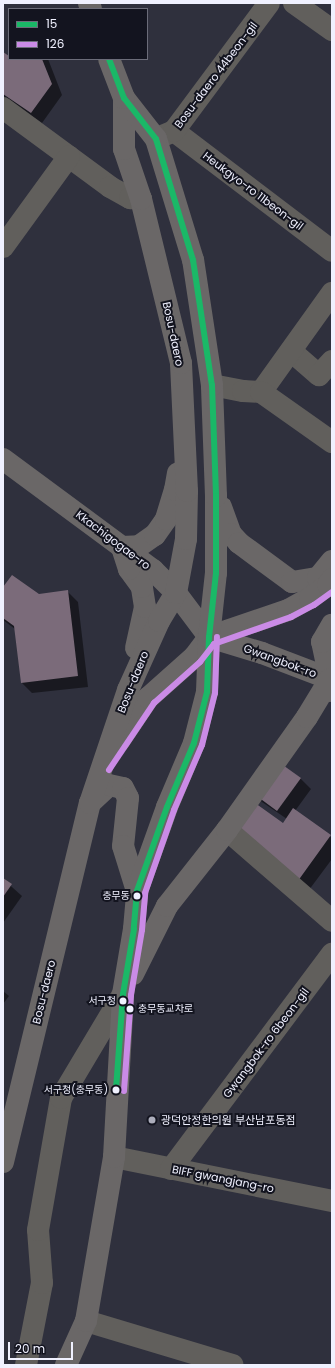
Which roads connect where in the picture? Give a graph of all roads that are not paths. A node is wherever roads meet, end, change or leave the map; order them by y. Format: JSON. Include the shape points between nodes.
{"nodes":[{"id":1,"x":269,"y":3,"type":"edge"},
{"id":2,"x":294,"y":3,"type":"edge"},
{"id":3,"x":332,"y":30,"type":"edge"},
{"id":4,"x":109,"y":60,"type":"edge"},
{"id":5,"x":124,"y":98,"type":"junction"},
{"id":6,"x":3,"y":108,"type":"edge"},
{"id":7,"x":165,"y":135,"type":"junction"},
{"id":8,"x":69,"y":156,"type":"junction"},
{"id":9,"x":141,"y":199,"type":"junction"},
{"id":10,"x":3,"y":247,"type":"edge"},
{"id":11,"x":332,"y":251,"type":"edge"},
{"id":12,"x":332,"y":293,"type":"edge"},
{"id":13,"x":290,"y":351,"type":"junction"},
{"id":14,"x":332,"y":361,"type":"edge"},
{"id":15,"x":212,"y":385,"type":"junction"},
{"id":16,"x":261,"y":392,"type":"junction"},
{"id":17,"x":184,"y":426,"type":"junction"},
{"id":18,"x":332,"y":442,"type":"edge"},
{"id":19,"x":3,"y":459,"type":"edge"},
{"id":20,"x":216,"y":496,"type":"junction"},
{"id":21,"x":122,"y":547,"type":"junction"},
{"id":22,"x":332,"y":562,"type":"edge"},
{"id":23,"x":332,"y":579,"type":"edge"},
{"id":24,"x":176,"y":593,"type":"junction"},
{"id":25,"x":332,"y":625,"type":"edge"},
{"id":26,"x":209,"y":637,"type":"junction"},
{"id":27,"x":330,"y":679,"type":"junction"},
{"id":28,"x":332,"y":702,"type":"edge"},
{"id":29,"x":102,"y":766,"type":"junction"},
{"id":30,"x":90,"y":804,"type":"junction"},
{"id":31,"x":227,"y":830,"type":"junction"},
{"id":32,"x":137,"y":892,"type":"junction"},
{"id":33,"x":332,"y":922,"type":"edge"},
{"id":34,"x":332,"y":954,"type":"edge"},
{"id":35,"x":124,"y":994,"type":"junction"},
{"id":36,"x":5,"y":1135,"type":"edge"},
{"id":37,"x":114,"y":1156,"type":"junction"},
{"id":38,"x":3,"y":1162,"type":"edge"},
{"id":39,"x":171,"y":1169,"type":"junction"},
{"id":40,"x":332,"y":1201,"type":"edge"},
{"id":41,"x":86,"y":1321,"type":"junction"},
{"id":42,"x":26,"y":1365,"type":"edge"},
{"id":43,"x":66,"y":1365,"type":"edge"},
{"id":44,"x":233,"y":1365,"type":"edge"}],
"edges":[{"from":1,"to":7,"type":"street","name":"Bosu-daero 44beon-gil"},
{"from":2,"to":3,"type":"street"},
{"from":4,"to":5,"type":"main road","name":"Bosu-daero"},
{"from":5,"to":7,"type":"main road","name":"Bosu-daero"},
{"from":5,"to":9,"type":"main road","name":"Bosu-daero","via":[[124,149]]},
{"from":6,"to":8,"type":"street"},
{"from":7,"to":11,"type":"street","name":"Heukgyo-ro 11beon-gil"},
{"from":7,"to":15,"type":"main road","name":"Bosu-daero","via":[[193,260]]},
{"from":8,"to":9,"type":"street","via":[[110,187],[130,198]]},
{"from":8,"to":10,"type":"street"},
{"from":9,"to":17,"type":"main road","name":"Bosu-daero","via":[[181,363]]},
{"from":12,"to":13,"type":"street"},
{"from":13,"to":14,"type":"street","via":[[319,375]]},
{"from":13,"to":16,"type":"street"},
{"from":15,"to":16,"type":"street"},
{"from":15,"to":20,"type":"main road","name":"Bosu-daero"},
{"from":16,"to":18,"type":"street"},
{"from":17,"to":21,"type":"main road","via":[[175,490],[166,519],[155,535],[139,546]]},
{"from":17,"to":24,"type":"main road","name":"Bosu-daero","via":[[186,539]]},
{"from":19,"to":21,"type":"main road","name":"Kkachigogae-ro"},
{"from":20,"to":22,"type":"main road","via":[[231,534],[239,543],[292,582],[318,578]]},
{"from":20,"to":26,"type":"main road","name":"Bosu-daero","via":[[216,573]]},
{"from":21,"to":24,"type":"main road","name":"Kkachigogae-ro","via":[[153,570]]},
{"from":21,"to":29,"type":"main road","via":[[129,569],[142,587],[145,607],[137,644],[106,729]]},
{"from":23,"to":26,"type":"main road","via":[[310,598],[288,610]]},
{"from":24,"to":26,"type":"main road","name":"Kkachigogae-ro"},
{"from":24,"to":29,"type":"main road","name":"Bosu-daero","via":[[159,621],[128,690]]},
{"from":25,"to":27,"type":"main road","via":[[322,642]]},
{"from":26,"to":27,"type":"main road","name":"Gwangbok-ro","via":[[262,653]]},
{"from":26,"to":29,"type":"main road","via":[[194,657],[148,698]]},
{"from":26,"to":32,"type":"main road","name":"Bosu-daero","via":[[207,692],[194,743],[167,807]]},
{"from":27,"to":28,"type":"main road","name":"Gwangbok-ro"},
{"from":27,"to":31,"type":"main road","name":"Bosu-daero"},
{"from":29,"to":30,"type":"main road","name":"Bosu-daero"},
{"from":30,"to":32,"type":"main road","via":[[109,785],[123,788],[128,798],[123,846]]},
{"from":30,"to":36,"type":"main road","name":"Bosu-daero"},
{"from":31,"to":33,"type":"street"},
{"from":31,"to":35,"type":"main road","name":"Bosu-daero","via":[[167,906]]},
{"from":32,"to":35,"type":"main road","name":"Bosu-daero"},
{"from":34,"to":39,"type":"street","name":"Gwangbok-ro 6beon-gil"},
{"from":35,"to":37,"type":"main road","name":"Bosu-daero"},
{"from":35,"to":42,"type":"street","via":[[61,1098],[38,1230],[42,1283]]},
{"from":36,"to":38,"type":"main road","name":"Bosu-daero"},
{"from":37,"to":39,"type":"street","name":"BIFF gwangjang-ro"},
{"from":37,"to":41,"type":"main road","name":"Bosu-daero"},
{"from":39,"to":40,"type":"street","name":"BIFF gwangjang-ro"},
{"from":41,"to":43,"type":"main road","name":"Bosu-daero"},
{"from":41,"to":44,"type":"street"}]}
